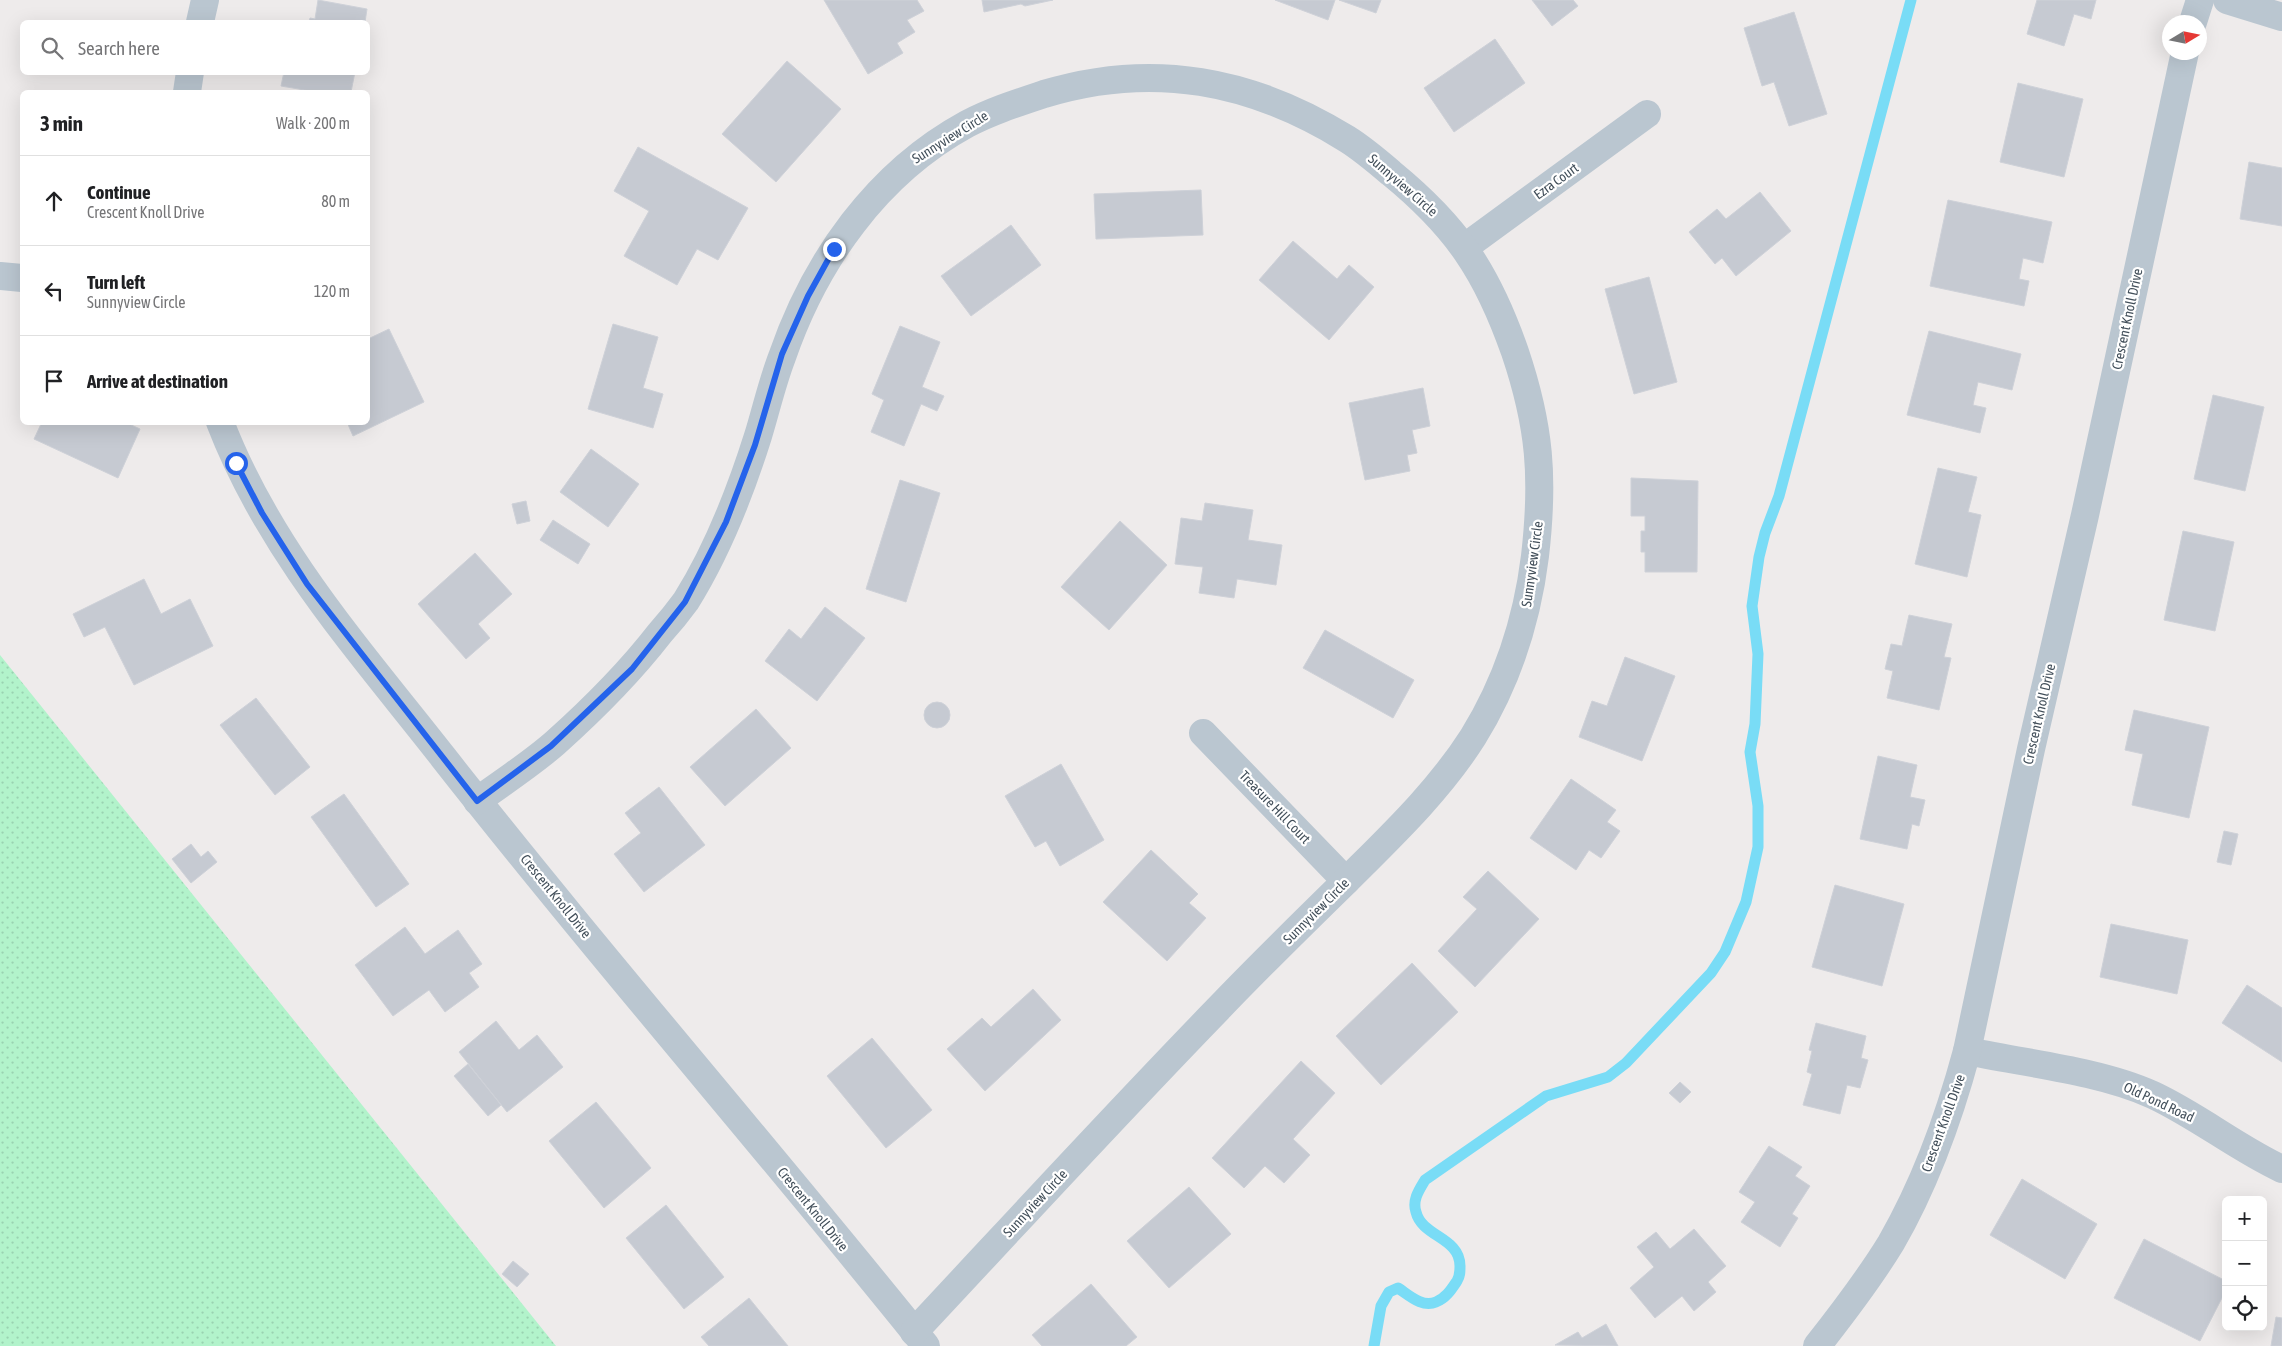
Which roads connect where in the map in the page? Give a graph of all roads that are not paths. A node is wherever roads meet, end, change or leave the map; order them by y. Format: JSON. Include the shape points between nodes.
{"nodes":[{"id":1,"x":205,"y":0,"type":"edge"},
{"id":2,"x":2200,"y":0,"type":"edge"},
{"id":3,"x":2227,"y":0,"type":"edge"},
{"id":4,"x":2195,"y":15,"type":"edge"},
{"id":5,"x":2282,"y":17,"type":"edge"},
{"id":6,"x":200,"y":20,"type":"edge"},
{"id":7,"x":2183,"y":60,"type":"edge"},
{"id":8,"x":190,"y":75,"type":"edge"},
{"id":9,"x":187,"y":90,"type":"edge"},
{"id":10,"x":1647,"y":114,"type":"dead end"},
{"id":11,"x":1465,"y":247,"type":"junction"},
{"id":12,"x":0,"y":276,"type":"edge"},
{"id":13,"x":20,"y":278,"type":"edge"},
{"id":14,"x":221,"y":425,"type":"edge"},
{"id":15,"x":1203,"y":734,"type":"dead end"},
{"id":16,"x":477,"y":801,"type":"junction"},
{"id":17,"x":1346,"y":880,"type":"junction"},
{"id":18,"x":1967,"y":1051,"type":"junction"},
{"id":19,"x":2282,"y":1169,"type":"edge"},
{"id":20,"x":920,"y":1339,"type":"edge"},
{"id":21,"x":1817,"y":1346,"type":"edge"}],
"edges":[{"from":1,"to":6,"type":"street"},
{"from":2,"to":4,"type":"street"},
{"from":3,"to":5,"type":"street"},
{"from":7,"to":18,"type":"street","name":"Crescent Knoll Drive"},
{"from":8,"to":9,"type":"street"},
{"from":10,"to":11,"type":"street","name":"Ezra Court"},
{"from":11,"to":16,"type":"street","name":"Sunnyview Circle","via":[[1429,204],[1360,147],[1316,120],[1279,103],[1211,82],[1164,77],[1117,78],[1071,86],[997,109],[960,128],[927,148],[894,175],[834,249],[782,354],[755,445],[726,522],[685,602],[632,669],[572,727]]},
{"from":11,"to":17,"type":"street","name":"Sunnyview Circle","via":[[1482,274],[1504,322],[1533,416],[1541,469],[1540,515],[1530,595],[1520,635],[1497,694],[1474,736],[1445,778]]},
{"from":12,"to":13,"type":"street"},
{"from":14,"to":16,"type":"street","name":"Crescent Knoll Drive","via":[[236,463],[262,513],[307,584]]},
{"from":15,"to":17,"type":"street","name":"Treasure Hill Court"},
{"from":16,"to":20,"type":"street","name":"Crescent Knoll Drive"},
{"from":17,"to":20,"type":"street","name":"Sunnyview Circle","via":[[1218,1008]]},
{"from":18,"to":19,"type":"street","name":"Old Pond Road","via":[[2111,1080],[2151,1094]]},
{"from":18,"to":21,"type":"street","name":"Crescent Knoll Drive","via":[[1955,1097],[1891,1243]]}]}
